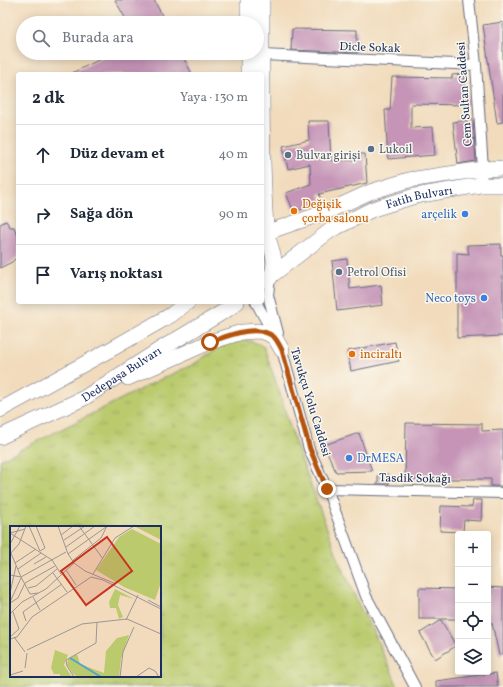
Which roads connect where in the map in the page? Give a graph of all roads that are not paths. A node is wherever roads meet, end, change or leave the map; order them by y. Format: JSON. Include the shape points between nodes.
{"nodes":[{"id":1,"x":248,"y":0,"type":"edge"},
{"id":2,"x":262,"y":0,"type":"edge"},
{"id":3,"x":469,"y":0,"type":"edge"},
{"id":4,"x":248,"y":16,"type":"edge"},
{"id":5,"x":260,"y":16,"type":"edge"},
{"id":6,"x":264,"y":54,"type":"edge"},
{"id":7,"x":253,"y":60,"type":"edge"},
{"id":8,"x":255,"y":60,"type":"edge"},
{"id":9,"x":476,"y":65,"type":"junction"},
{"id":10,"x":249,"y":72,"type":"edge"},
{"id":11,"x":256,"y":72,"type":"edge"},
{"id":12,"x":503,"y":168,"type":"edge"},
{"id":13,"x":483,"y":169,"type":"junction"},
{"id":14,"x":480,"y":185,"type":"junction"},
{"id":15,"x":503,"y":185,"type":"edge"},
{"id":16,"x":264,"y":233,"type":"edge"},
{"id":17,"x":266,"y":280,"type":"edge"},
{"id":18,"x":185,"y":304,"type":"edge"},
{"id":19,"x":234,"y":304,"type":"edge"},
{"id":20,"x":257,"y":304,"type":"edge"},
{"id":21,"x":282,"y":350,"type":"junction"},
{"id":22,"x":84,"y":398,"type":"junction"},
{"id":23,"x":0,"y":410,"type":"edge"},
{"id":24,"x":0,"y":438,"type":"edge"},
{"id":25,"x":327,"y":489,"type":"junction"},
{"id":26,"x":503,"y":493,"type":"edge"},
{"id":27,"x":415,"y":687,"type":"edge"}],
"edges":[{"from":1,"to":4,"type":"main road"},
{"from":2,"to":5,"type":"main road"},
{"from":3,"to":9,"type":"street","name":"Cem Sultan Caddesi"},
{"from":6,"to":9,"type":"street","name":"Dicle Sokak"},
{"from":7,"to":10,"type":"main road"},
{"from":8,"to":11,"type":"main road"},
{"from":9,"to":13,"type":"street","name":"Cem Sultan Caddesi"},
{"from":12,"to":13,"type":"main road","name":"Fatih Bulvarı"},
{"from":13,"to":14,"type":"street","name":"Cem Sultan Caddesi"},
{"from":13,"to":16,"type":"main road","name":"Fatih Bulvarı","via":[[409,180],[370,192],[326,212]]},
{"from":14,"to":15,"type":"main road","name":"Fatih Bulvarı"},
{"from":14,"to":17,"type":"main road","name":"Fatih Bulvarı","via":[[415,196],[373,209],[331,230]]},
{"from":16,"to":17,"type":"main road","via":[[274,260],[274,269]]},
{"from":17,"to":21,"type":"street"},
{"from":18,"to":23,"type":"main road","name":"Dedepaşa Bulvarı","via":[[171,315]]},
{"from":19,"to":22,"type":"main road","name":"Dedepaşa Bulvarı"},
{"from":20,"to":21,"type":"street","name":"Tavukçu Yolu Caddesi"},
{"from":21,"to":22,"type":"main road","via":[[275,338],[268,333],[242,332],[210,342]]},
{"from":21,"to":25,"type":"street","name":"Tavukçu Yolu Caddesi","via":[[310,449]]},
{"from":22,"to":24,"type":"main road","name":"Dedepaşa Bulvarı"},
{"from":25,"to":26,"type":"street","name":"Tasdik Sokağı"},
{"from":25,"to":27,"type":"street","name":"Tavukçu Yolu Caddesi","via":[[366,596]]}]}
